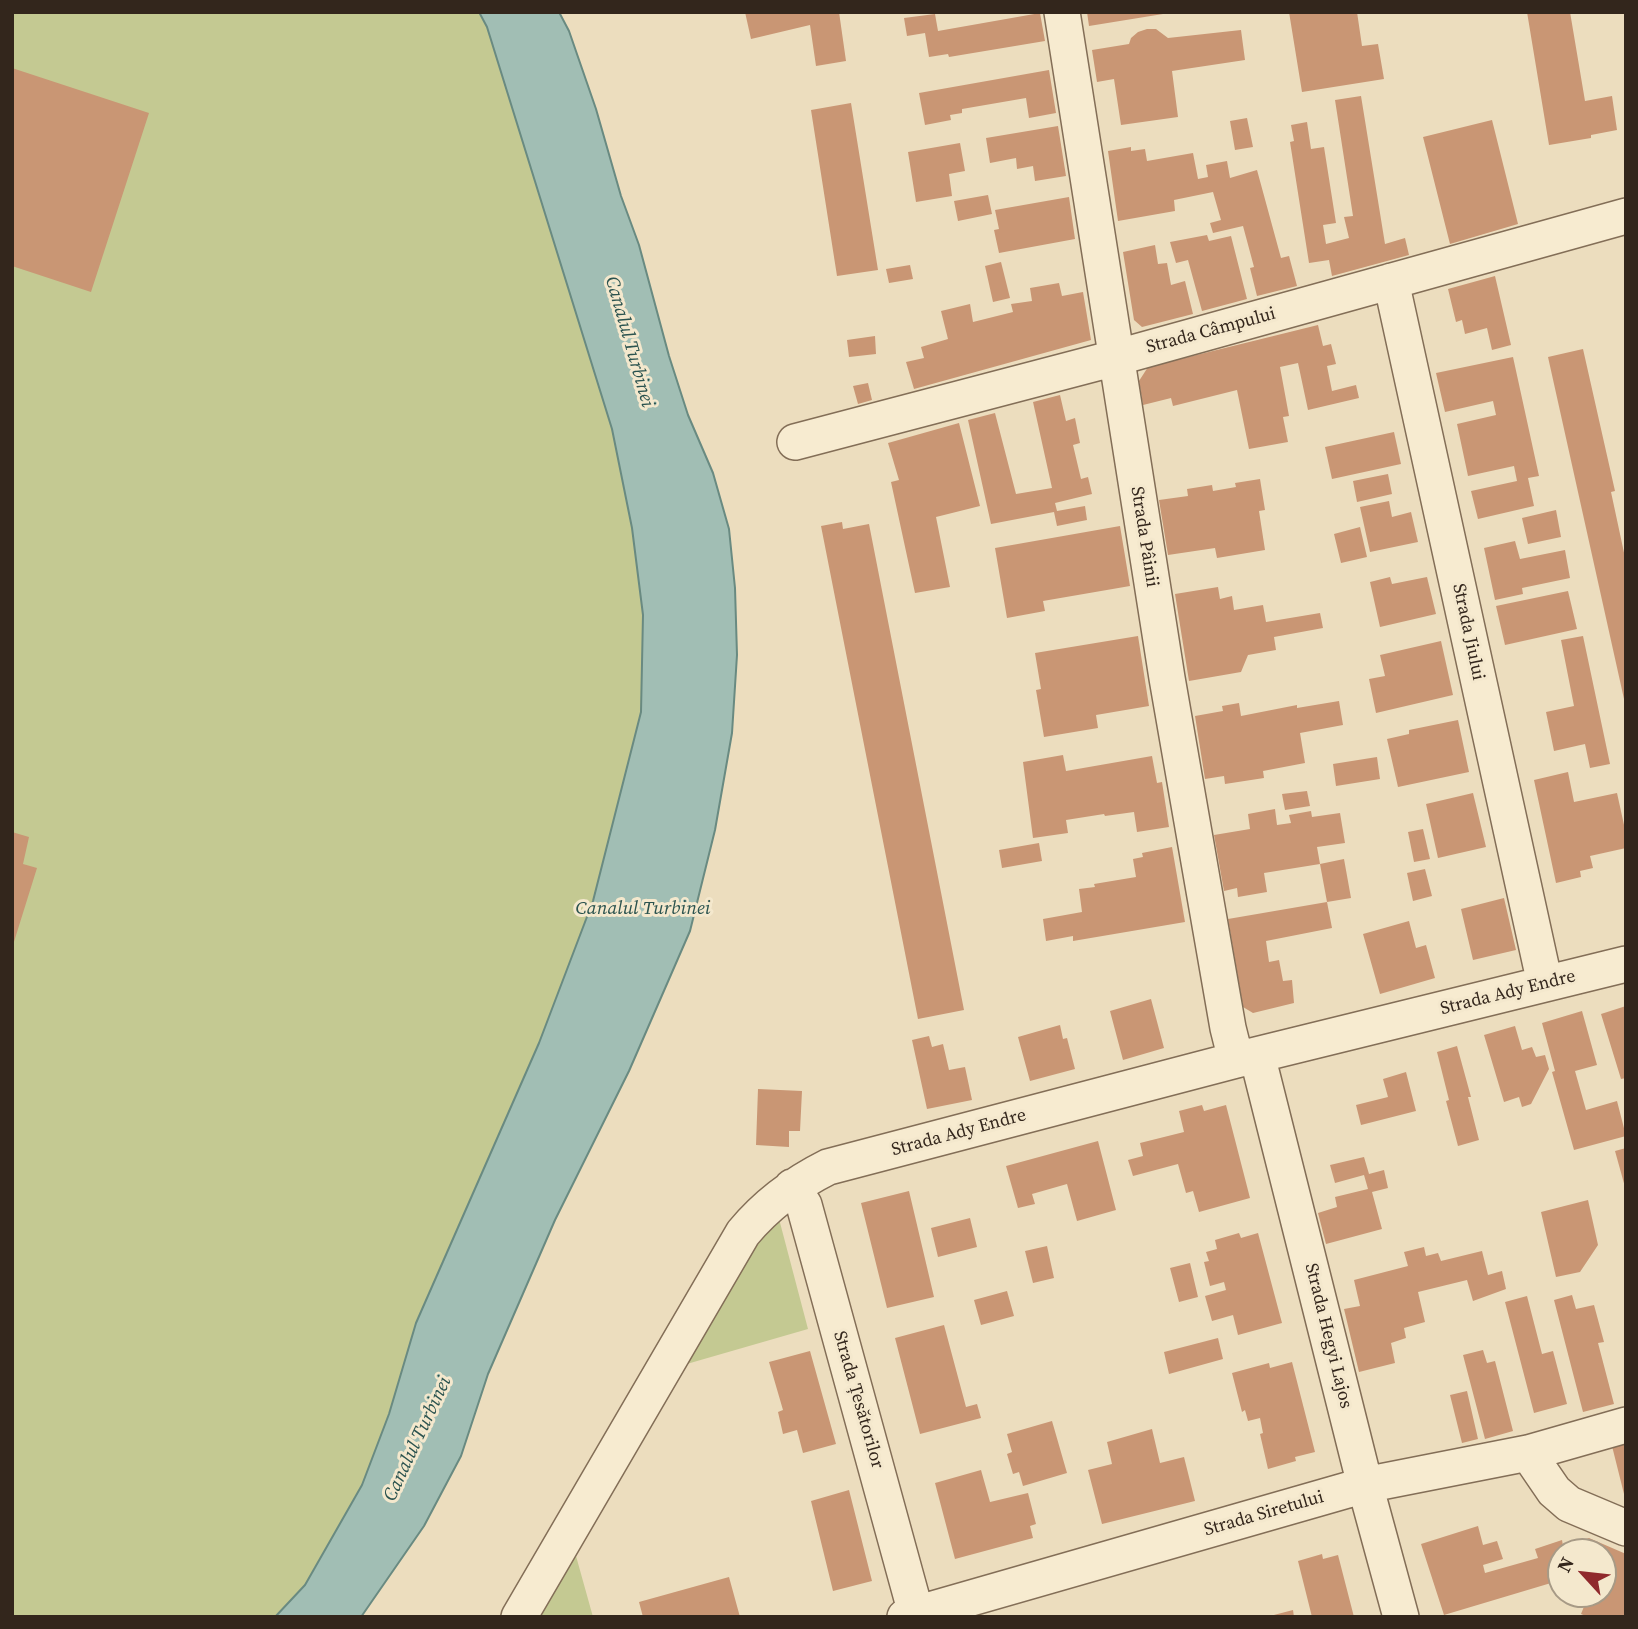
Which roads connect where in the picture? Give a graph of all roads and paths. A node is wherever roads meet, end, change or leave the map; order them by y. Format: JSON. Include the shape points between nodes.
{"nodes":[{"id":1,"x":1062,"y":12,"type":"edge"},
{"id":2,"x":1626,"y":216,"type":"edge"},
{"id":3,"x":1391,"y":281,"type":"junction"},
{"id":4,"x":1115,"y":358,"type":"junction"},
{"id":5,"x":795,"y":442,"type":"dead end"},
{"id":6,"x":1626,"y":964,"type":"edge"},
{"id":7,"x":1545,"y":984,"type":"junction"},
{"id":8,"x":1247,"y":1057,"type":"junction"},
{"id":9,"x":792,"y":1187,"type":"junction"},
{"id":10,"x":1626,"y":1425,"type":"edge"},
{"id":11,"x":1528,"y":1453,"type":"junction"},
{"id":12,"x":1365,"y":1485,"type":"junction"},
{"id":13,"x":1626,"y":1528,"type":"edge"},
{"id":14,"x":913,"y":1616,"type":"edge"},
{"id":15,"x":519,"y":1617,"type":"edge"},
{"id":16,"x":1401,"y":1617,"type":"edge"}],
"edges":[{"from":1,"to":4,"type":"street","name":"Strada Pâinii"},
{"from":2,"to":3,"type":"street","name":"Strada Câmpului"},
{"from":3,"to":4,"type":"street","name":"Strada Câmpului"},
{"from":3,"to":7,"type":"street","name":"Strada Jiului"},
{"from":4,"to":5,"type":"street","name":"Strada Câmpului"},
{"from":4,"to":8,"type":"street","name":"Strada Pâinii","via":[[1226,1015]]},
{"from":6,"to":7,"type":"street","name":"Strada Ady Endre"},
{"from":7,"to":8,"type":"street","name":"Strada Ady Endre"},
{"from":8,"to":9,"type":"street","name":"Strada Ady Endre","via":[[828,1167]]},
{"from":8,"to":12,"type":"street","name":"Strada Hegyi Lajos"},
{"from":9,"to":14,"type":"street","name":"Strada Țesătorilor","via":[[804,1205]]},
{"from":9,"to":15,"type":"street","name":"Strada Ady Endre","via":[[762,1210],[743,1233]]},
{"from":10,"to":11,"type":"street","name":"Strada Siretului"},
{"from":11,"to":12,"type":"street","name":"Strada Siretului"},
{"from":11,"to":13,"type":"street","via":[[1554,1491],[1569,1504]]},
{"from":12,"to":14,"type":"street","name":"Strada Siretului"},
{"from":12,"to":16,"type":"street","name":"Strada Hegyi Lajos"}]}
